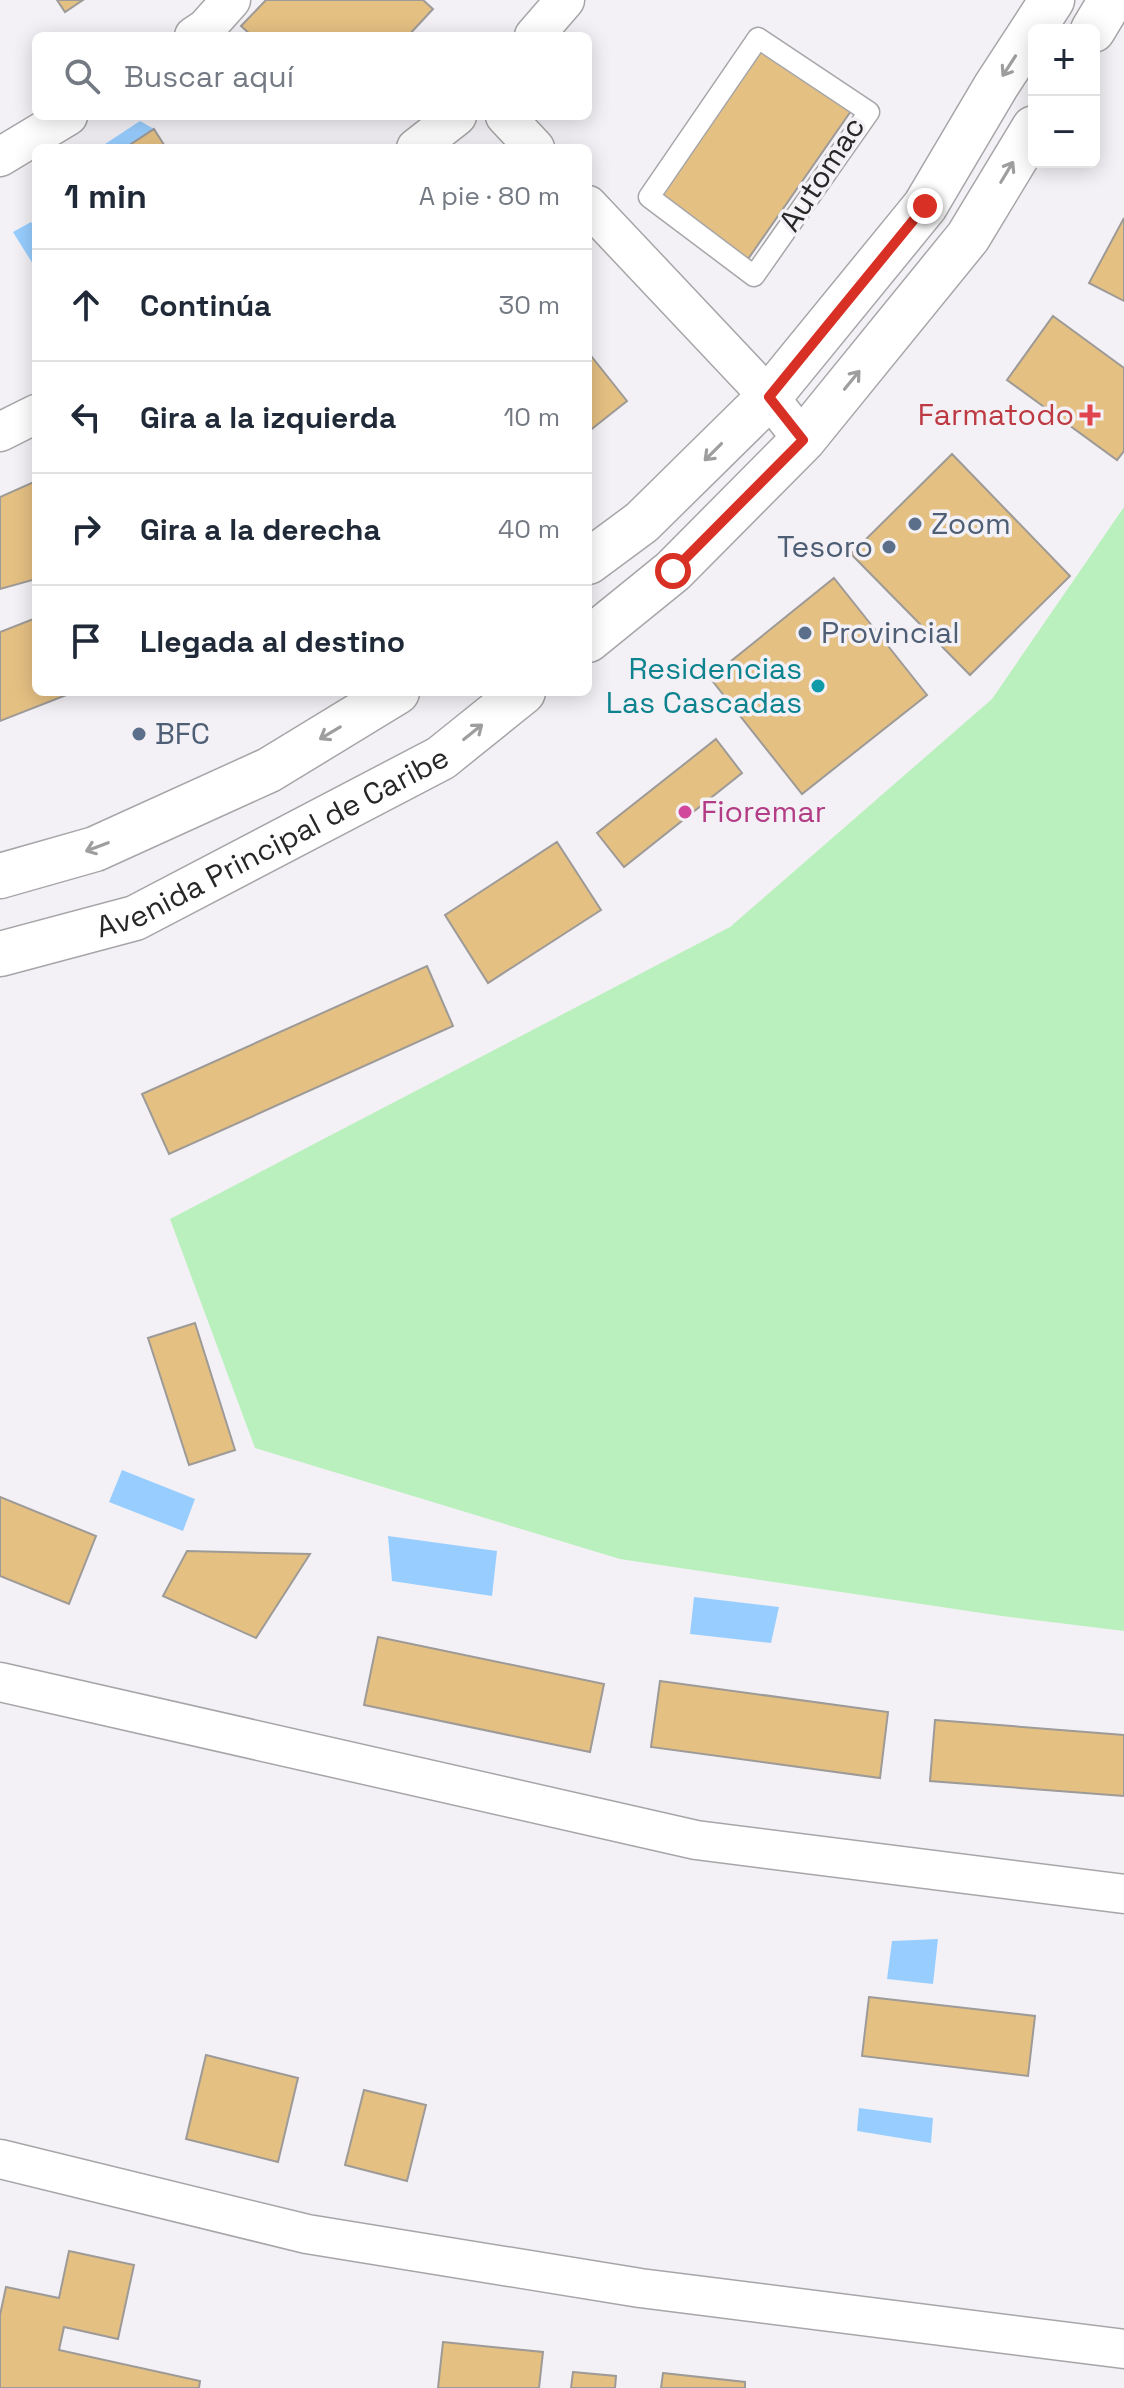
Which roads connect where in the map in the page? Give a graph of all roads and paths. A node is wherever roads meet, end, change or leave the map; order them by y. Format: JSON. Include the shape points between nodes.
{"nodes":[{"id":1,"x":231,"y":0,"type":"edge"},
{"id":2,"x":565,"y":0,"type":"edge"},
{"id":3,"x":1052,"y":0,"type":"edge"},
{"id":4,"x":1111,"y":0,"type":"edge"},
{"id":5,"x":1097,"y":24,"type":"edge"},
{"id":6,"x":200,"y":32,"type":"edge"},
{"id":7,"x":537,"y":32,"type":"edge"},
{"id":8,"x":61,"y":120,"type":"edge"},
{"id":9,"x":452,"y":120,"type":"edge"},
{"id":10,"x":509,"y":120,"type":"edge"},
{"id":11,"x":1028,"y":138,"type":"edge"},
{"id":12,"x":421,"y":144,"type":"edge"},
{"id":13,"x":531,"y":144,"type":"edge"},
{"id":14,"x":0,"y":157,"type":"edge"},
{"id":15,"x":632,"y":183,"type":"dead end"},
{"id":16,"x":649,"y":197,"type":"junction"},
{"id":17,"x":592,"y":209,"type":"edge"},
{"id":18,"x":769,"y":397,"type":"junction"},
{"id":19,"x":32,"y":416,"type":"edge"},
{"id":20,"x":0,"y":432,"type":"edge"},
{"id":21,"x":803,"y":440,"type":"junction"},
{"id":22,"x":592,"y":559,"type":"edge"},
{"id":23,"x":592,"y":637,"type":"edge"},
{"id":24,"x":390,"y":696,"type":"edge"},
{"id":25,"x":518,"y":696,"type":"edge"},
{"id":26,"x":0,"y":876,"type":"edge"},
{"id":27,"x":0,"y":954,"type":"edge"},
{"id":28,"x":0,"y":1682,"type":"edge"},
{"id":29,"x":1124,"y":1894,"type":"edge"},
{"id":30,"x":0,"y":2159,"type":"edge"},
{"id":31,"x":1124,"y":2349,"type":"edge"}],
"edges":[{"from":1,"to":6,"type":"street"},
{"from":2,"to":7,"type":"street"},
{"from":3,"to":18,"type":"main road","one_way":true,"via":[[925,206]]},
{"from":4,"to":5,"type":"main road"},
{"from":8,"to":14,"type":"street"},
{"from":9,"to":12,"type":"street"},
{"from":10,"to":13,"type":"street"},
{"from":21,"to":11,"type":"main road","one_way":true,"via":[[968,237]]},
{"from":15,"to":16,"type":"lane","name":"Automac"},
{"from":16,"to":16,"type":"lane","name":"Automac","via":[[758,38],[869,112],[754,276]]},
{"from":17,"to":18,"type":"street"},
{"from":18,"to":21,"type":"street"},
{"from":18,"to":22,"type":"main road","one_way":true,"via":[[642,522]]},
{"from":19,"to":20,"type":"street"},
{"from":21,"to":23,"type":"main road","via":[[673,571]]},
{"from":24,"to":26,"type":"main road","name":"Avenida Principal de Caribe","one_way":true,"via":[[269,770],[95,849]]},
{"from":27,"to":25,"type":"main road","name":"Avenida Principal de Caribe","one_way":true,"via":[[135,918],[441,758]]},
{"from":28,"to":29,"type":"street","via":[[696,1840]]},
{"from":30,"to":31,"type":"street","via":[[307,2234],[640,2288]]}]}
